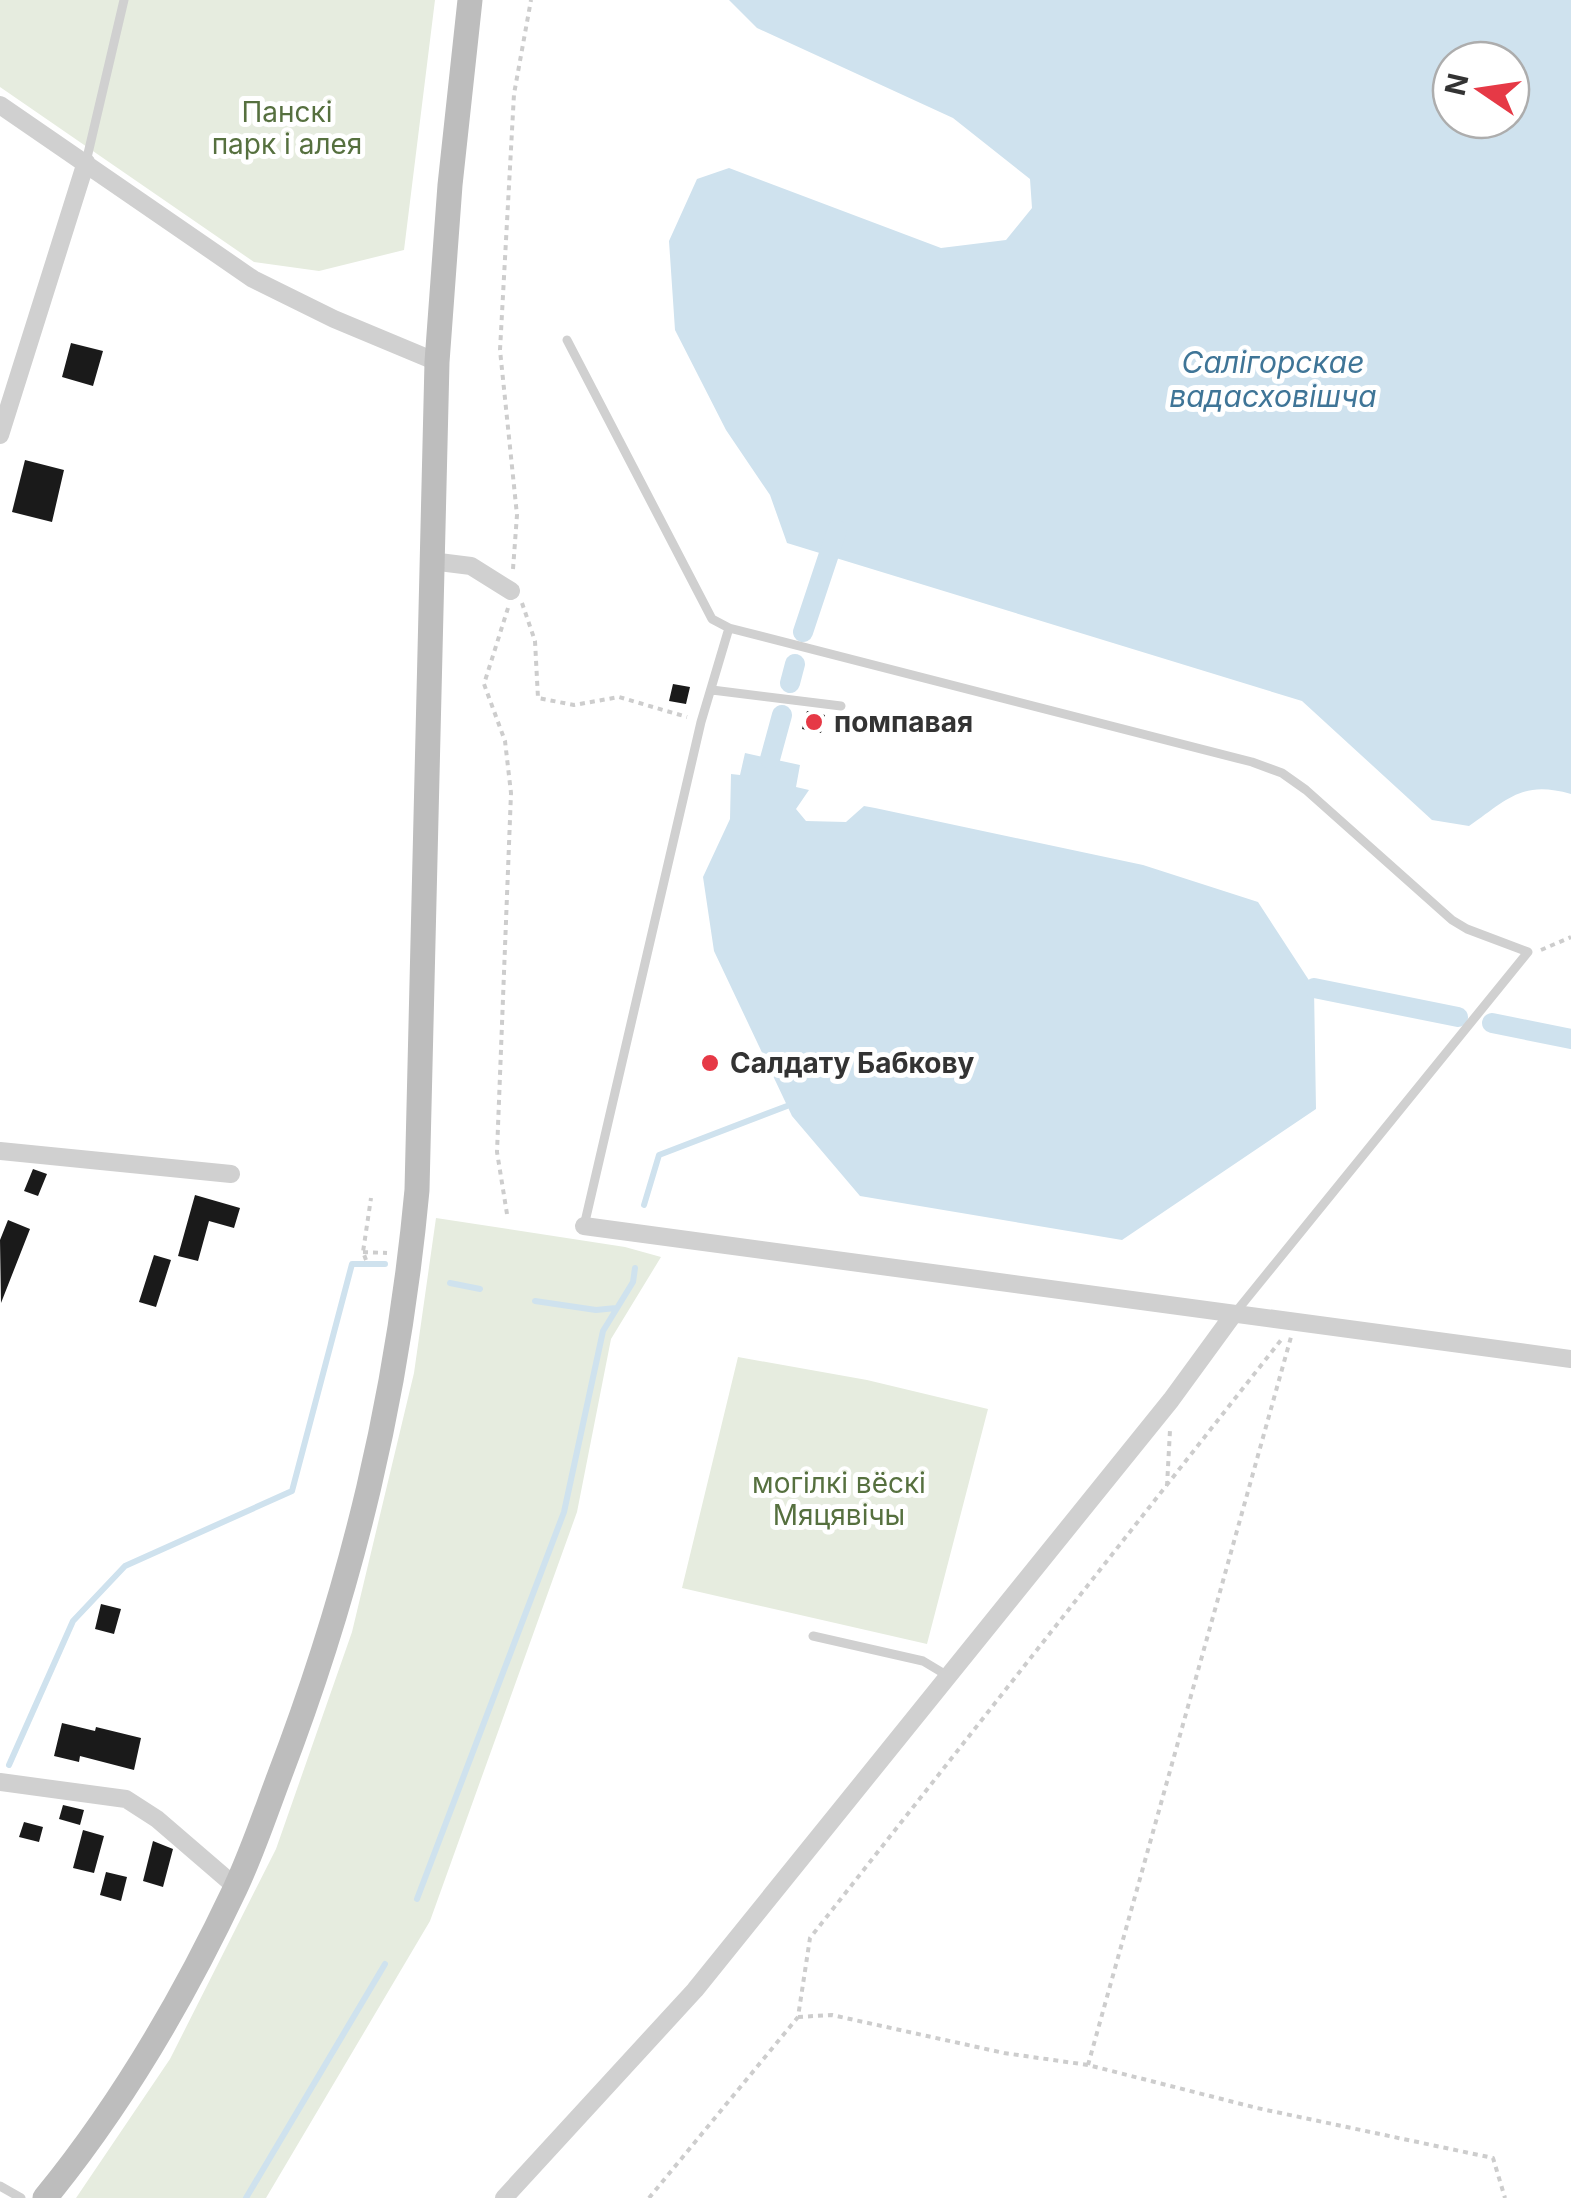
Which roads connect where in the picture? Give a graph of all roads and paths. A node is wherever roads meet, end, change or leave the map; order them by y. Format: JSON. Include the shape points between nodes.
{"nodes":[{"id":1,"x":124,"y":0,"type":"edge"},
{"id":2,"x":470,"y":0,"type":"edge"},
{"id":3,"x":532,"y":0,"type":"edge"},
{"id":4,"x":0,"y":105,"type":"edge"},
{"id":5,"x":86,"y":162,"type":"junction"},
{"id":6,"x":567,"y":340,"type":"dead end"},
{"id":7,"x":438,"y":362,"type":"junction"},
{"id":8,"x":0,"y":435,"type":"edge"},
{"id":9,"x":432,"y":561,"type":"junction"},
{"id":10,"x":511,"y":590,"type":"junction"},
{"id":11,"x":729,"y":628,"type":"junction"},
{"id":12,"x":712,"y":690,"type":"junction"},
{"id":13,"x":841,"y":706,"type":"dead end"},
{"id":14,"x":701,"y":722,"type":"junction"},
{"id":15,"x":1571,"y":937,"type":"edge"},
{"id":16,"x":1528,"y":952,"type":"junction"},
{"id":17,"x":1,"y":1153,"type":"edge"},
{"id":18,"x":231,"y":1174,"type":"dead end"},
{"id":19,"x":371,"y":1198,"type":"dead end"},
{"id":20,"x":508,"y":1214,"type":"dead end"},
{"id":21,"x":584,"y":1226,"type":"joint"},
{"id":22,"x":364,"y":1252,"type":"junction"},
{"id":23,"x":381,"y":1252,"type":"dead end"},
{"id":24,"x":366,"y":1260,"type":"dead end"},
{"id":25,"x":1233,"y":1316,"type":"junction"},
{"id":26,"x":1294,"y":1323,"type":"junction"},
{"id":27,"x":1571,"y":1359,"type":"edge"},
{"id":28,"x":1171,"y":1400,"type":"junction"},
{"id":29,"x":1167,"y":1486,"type":"junction"},
{"id":30,"x":813,"y":1636,"type":"dead end"},
{"id":31,"x":948,"y":1676,"type":"junction"},
{"id":32,"x":0,"y":1782,"type":"edge"},
{"id":33,"x":236,"y":1887,"type":"junction"},
{"id":34,"x":798,"y":2016,"type":"junction"},
{"id":35,"x":1088,"y":2066,"type":"junction"},
{"id":36,"x":0,"y":2186,"type":"edge"},
{"id":37,"x":21,"y":2198,"type":"edge"},
{"id":38,"x":45,"y":2198,"type":"edge"},
{"id":39,"x":504,"y":2198,"type":"edge"},
{"id":40,"x":649,"y":2198,"type":"edge"},
{"id":41,"x":1505,"y":2198,"type":"edge"}],
"edges":[{"from":1,"to":5,"type":"lane"},
{"from":2,"to":7,"type":"main road"},
{"from":3,"to":10,"type":"path","via":[[514,94],[500,350],[517,516]]},
{"from":4,"to":5,"type":"street"},
{"from":5,"to":7,"type":"street","via":[[252,279]]},
{"from":5,"to":8,"type":"street"},
{"from":6,"to":11,"type":"lane","via":[[712,619]]},
{"from":7,"to":9,"type":"main road"},
{"from":9,"to":10,"type":"street","via":[[470,566]]},
{"from":9,"to":33,"type":"main road","via":[[417,1190],[408,1289],[350,1568],[311,1694]]},
{"from":10,"to":14,"type":"path","via":[[535,641],[538,698],[574,705],[619,696]]},
{"from":10,"to":20,"type":"path","via":[[484,684],[505,741],[511,793],[497,1152]]},
{"from":11,"to":12,"type":"lane"},
{"from":11,"to":16,"type":"lane","via":[[1282,774],[1452,920]]},
{"from":12,"to":13,"type":"lane"},
{"from":12,"to":14,"type":"lane"},
{"from":14,"to":21,"type":"lane"},
{"from":15,"to":16,"type":"path"},
{"from":16,"to":25,"type":"lane"},
{"from":17,"to":18,"type":"street"},
{"from":19,"to":22,"type":"path"},
{"from":21,"to":25,"type":"street"},
{"from":22,"to":23,"type":"path"},
{"from":22,"to":24,"type":"path"},
{"from":25,"to":26,"type":"street"},
{"from":25,"to":28,"type":"street"},
{"from":26,"to":27,"type":"street"},
{"from":26,"to":29,"type":"path"},
{"from":26,"to":35,"type":"path"},
{"from":28,"to":29,"type":"path"},
{"from":28,"to":31,"type":"street"},
{"from":29,"to":34,"type":"path","via":[[810,1938]]},
{"from":30,"to":31,"type":"lane","via":[[923,1660]]},
{"from":31,"to":39,"type":"street","via":[[695,1990]]},
{"from":32,"to":33,"type":"street","via":[[126,1800]]},
{"from":33,"to":38,"type":"main road","via":[[177,2001]]},
{"from":34,"to":35,"type":"path","via":[[832,2015]]},
{"from":34,"to":40,"type":"path"},
{"from":35,"to":41,"type":"path","via":[[1494,2158]]},
{"from":36,"to":37,"type":"lane"}]}
